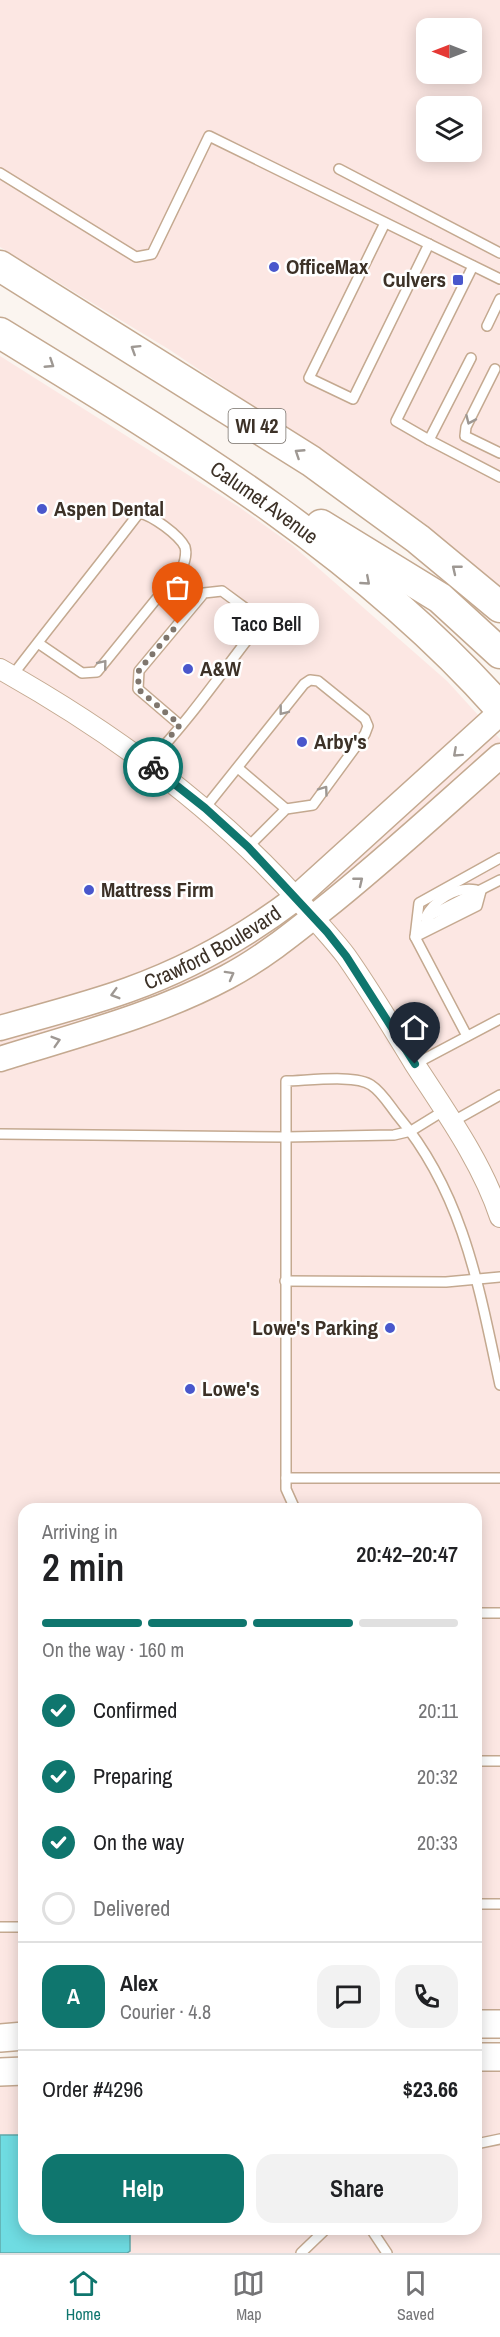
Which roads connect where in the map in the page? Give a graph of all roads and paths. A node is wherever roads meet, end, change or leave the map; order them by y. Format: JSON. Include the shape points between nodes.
{"nodes":[{"id":1,"x":339,"y":169,"type":"dead end"},
{"id":2,"x":0,"y":173,"type":"edge"},
{"id":3,"x":385,"y":223,"type":"junction"},
{"id":4,"x":429,"y":244,"type":"junction"},
{"id":5,"x":500,"y":253,"type":"edge"},
{"id":6,"x":0,"y":266,"type":"edge"},
{"id":7,"x":473,"y":266,"type":"junction"},
{"id":8,"x":500,"y":279,"type":"edge"},
{"id":9,"x":500,"y":299,"type":"edge"},
{"id":10,"x":487,"y":326,"type":"dead end"},
{"id":11,"x":0,"y":333,"type":"edge"},
{"id":12,"x":471,"y":358,"type":"dead end"},
{"id":13,"x":495,"y":369,"type":"dead end"},
{"id":14,"x":429,"y":440,"type":"junction"},
{"id":15,"x":500,"y":453,"type":"edge"},
{"id":16,"x":500,"y":477,"type":"edge"},
{"id":17,"x":266,"y":501,"type":"junction"},
{"id":18,"x":500,"y":607,"type":"edge"},
{"id":19,"x":38,"y":643,"type":"junction"},
{"id":20,"x":500,"y":653,"type":"edge"},
{"id":21,"x":6,"y":673,"type":"edge"},
{"id":22,"x":500,"y":708,"type":"edge"},
{"id":23,"x":500,"y":714,"type":"edge"},
{"id":24,"x":180,"y":725,"type":"junction"},
{"id":25,"x":500,"y":756,"type":"edge"},
{"id":26,"x":148,"y":763,"type":"junction"},
{"id":27,"x":238,"y":768,"type":"junction"},
{"id":28,"x":205,"y":808,"type":"junction"},
{"id":29,"x":286,"y":808,"type":"junction"},
{"id":30,"x":248,"y":847,"type":"junction"},
{"id":31,"x":500,"y":858,"type":"edge"},
{"id":32,"x":500,"y":880,"type":"edge"},
{"id":33,"x":481,"y":891,"type":"junction"},
{"id":34,"x":296,"y":898,"type":"junction"},
{"id":35,"x":313,"y":918,"type":"junction"},
{"id":36,"x":415,"y":937,"type":"junction"},
{"id":37,"x":500,"y":1018,"type":"edge"},
{"id":38,"x":0,"y":1028,"type":"edge"},
{"id":39,"x":467,"y":1036,"type":"junction"},
{"id":40,"x":0,"y":1059,"type":"edge"},
{"id":41,"x":415,"y":1064,"type":"junction"},
{"id":42,"x":500,"y":1095,"type":"edge"},
{"id":43,"x":448,"y":1116,"type":"junction"},
{"id":44,"x":411,"y":1131,"type":"junction"},
{"id":45,"x":0,"y":1134,"type":"edge"},
{"id":46,"x":285,"y":1137,"type":"junction"},
{"id":47,"x":500,"y":1217,"type":"edge"},
{"id":48,"x":500,"y":1278,"type":"edge"},
{"id":49,"x":477,"y":1280,"type":"junction"},
{"id":50,"x":285,"y":1281,"type":"junction"},
{"id":51,"x":500,"y":1385,"type":"edge"},
{"id":52,"x":286,"y":1478,"type":"junction"},
{"id":53,"x":500,"y":1478,"type":"edge"},
{"id":54,"x":292,"y":1503,"type":"edge"},
{"id":55,"x":482,"y":1613,"type":"edge"},
{"id":56,"x":500,"y":1613,"type":"edge"},
{"id":57,"x":482,"y":1761,"type":"edge"},
{"id":58,"x":500,"y":1761,"type":"edge"},
{"id":59,"x":482,"y":1904,"type":"edge"},
{"id":60,"x":500,"y":1904,"type":"edge"},
{"id":61,"x":0,"y":1927,"type":"edge"},
{"id":62,"x":18,"y":1927,"type":"edge"},
{"id":63,"x":482,"y":2024,"type":"edge"},
{"id":64,"x":500,"y":2024,"type":"edge"},
{"id":65,"x":18,"y":2036,"type":"edge"},
{"id":66,"x":0,"y":2037,"type":"edge"},
{"id":67,"x":482,"y":2057,"type":"edge"},
{"id":68,"x":500,"y":2057,"type":"edge"},
{"id":69,"x":18,"y":2071,"type":"edge"},
{"id":70,"x":0,"y":2072,"type":"edge"},
{"id":71,"x":500,"y":2139,"type":"edge"},
{"id":72,"x":482,"y":2143,"type":"edge"},
{"id":73,"x":320,"y":2235,"type":"edge"},
{"id":74,"x":375,"y":2235,"type":"edge"},
{"id":75,"x":301,"y":2253,"type":"edge"},
{"id":76,"x":387,"y":2253,"type":"edge"}],
"edges":[{"from":1,"to":5,"type":"lane"},
{"from":2,"to":3,"type":"lane","via":[[136,256],[152,254],[209,136]]},
{"from":3,"to":4,"type":"lane"},
{"from":3,"to":4,"type":"lane","via":[[309,378],[353,399]]},
{"from":4,"to":7,"type":"lane"},
{"from":18,"to":6,"type":"main road","number":"WI 42","one_way":true,"via":[[418,539],[311,461]]},
{"from":7,"to":8,"type":"lane"},
{"from":7,"to":14,"type":"lane","via":[[396,422]]},
{"from":9,"to":10,"type":"lane"},
{"from":11,"to":17,"type":"main road","name":"Calumet Avenue","number":"WI 42","one_way":true},
{"from":12,"to":14,"type":"lane"},
{"from":13,"to":15,"type":"lane","one_way":true,"via":[[465,436]]},
{"from":14,"to":16,"type":"lane"},
{"from":17,"to":20,"type":"main road","via":[[324,526],[419,583],[458,612]]},
{"from":17,"to":22,"type":"main road","name":"Calumet Avenue","number":"WI 42","one_way":true,"via":[[382,594]]},
{"from":19,"to":19,"type":"lane","one_way":true,"via":[[82,673],[97,672],[183,566],[184,547],[174,535],[139,513]]},
{"from":19,"to":21,"type":"lane"},
{"from":21,"to":26,"type":"street"},
{"from":23,"to":34,"type":"street","name":"Crawford Boulevard","one_way":true},
{"from":24,"to":24,"type":"lane","via":[[254,631],[256,616],[222,591],[204,593],[139,670],[138,689]]},
{"from":24,"to":26,"type":"lane"},
{"from":35,"to":25,"type":"street","name":"Crawford Boulevard","one_way":true},
{"from":26,"to":28,"type":"street"},
{"from":27,"to":28,"type":"lane"},
{"from":27,"to":29,"type":"lane"},
{"from":29,"to":27,"type":"lane","one_way":true,"via":[[313,805],[366,734],[365,719],[318,681],[310,680]]},
{"from":28,"to":30,"type":"street"},
{"from":29,"to":30,"type":"lane"},
{"from":30,"to":34,"type":"street"},
{"from":31,"to":36,"type":"lane","via":[[419,903]]},
{"from":32,"to":33,"type":"lane"},
{"from":33,"to":36,"type":"lane","via":[[431,915]]},
{"from":33,"to":36,"type":"lane","via":[[477,906]]},
{"from":34,"to":35,"type":"street"},
{"from":34,"to":38,"type":"street","name":"Crawford Boulevard","one_way":true,"via":[[214,950],[128,990]]},
{"from":40,"to":35,"type":"street","name":"Crawford Boulevard","one_way":true,"via":[[188,997],[249,964]]},
{"from":35,"to":41,"type":"street","via":[[346,956]]},
{"from":36,"to":39,"type":"lane"},
{"from":37,"to":39,"type":"lane"},
{"from":39,"to":41,"type":"lane"},
{"from":41,"to":43,"type":"street"},
{"from":42,"to":43,"type":"lane"},
{"from":43,"to":44,"type":"lane"},
{"from":43,"to":47,"type":"street","via":[[495,1200]]},
{"from":44,"to":46,"type":"lane","via":[[394,1135]]},
{"from":44,"to":46,"type":"lane","via":[[378,1091],[362,1081],[286,1081]]},
{"from":44,"to":49,"type":"lane","via":[[456,1212]]},
{"from":45,"to":46,"type":"lane"},
{"from":46,"to":50,"type":"lane"},
{"from":48,"to":49,"type":"lane"},
{"from":49,"to":50,"type":"lane"},
{"from":49,"to":51,"type":"lane"},
{"from":50,"to":52,"type":"lane"},
{"from":52,"to":53,"type":"lane"},
{"from":52,"to":54,"type":"lane"},
{"from":55,"to":56,"type":"lane"},
{"from":57,"to":58,"type":"lane"},
{"from":59,"to":60,"type":"lane"},
{"from":61,"to":62,"type":"lane"},
{"from":63,"to":64,"type":"main road"},
{"from":65,"to":66,"type":"main road"},
{"from":67,"to":68,"type":"main road"},
{"from":69,"to":70,"type":"main road"},
{"from":71,"to":72,"type":"lane"},
{"from":73,"to":75,"type":"lane"},
{"from":74,"to":76,"type":"lane"}]}
